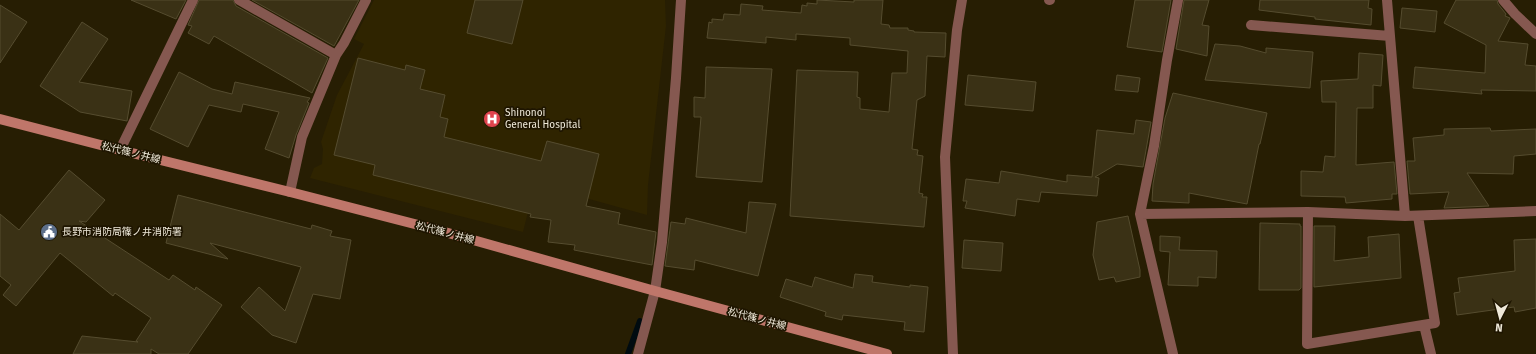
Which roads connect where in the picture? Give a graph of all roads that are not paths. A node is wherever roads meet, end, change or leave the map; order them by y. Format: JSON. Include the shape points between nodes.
{"nodes":[{"id":1,"x":193,"y":0,"type":"edge"},
{"id":2,"x":239,"y":0,"type":"edge"},
{"id":3,"x":366,"y":0,"type":"edge"},
{"id":4,"x":681,"y":0,"type":"edge"},
{"id":5,"x":962,"y":0,"type":"edge"},
{"id":6,"x":1178,"y":0,"type":"edge"},
{"id":7,"x":1387,"y":0,"type":"edge"},
{"id":8,"x":1503,"y":0,"type":"edge"},
{"id":9,"x":1251,"y":25,"type":"dead end"},
{"id":10,"x":1536,"y":34,"type":"edge"},
{"id":11,"x":1390,"y":36,"type":"junction"},
{"id":12,"x":336,"y":55,"type":"junction"},
{"id":13,"x":0,"y":119,"type":"edge"},
{"id":14,"x":120,"y":150,"type":"junction"},
{"id":15,"x":290,"y":192,"type":"junction"},
{"id":16,"x":1308,"y":212,"type":"junction"},
{"id":17,"x":1536,"y":212,"type":"edge"},
{"id":18,"x":1140,"y":214,"type":"junction"},
{"id":19,"x":1405,"y":216,"type":"junction"},
{"id":20,"x":1418,"y":216,"type":"junction"},
{"id":21,"x":655,"y":291,"type":"junction"},
{"id":22,"x":1424,"y":325,"type":"junction"},
{"id":23,"x":638,"y":354,"type":"edge"},
{"id":24,"x":887,"y":354,"type":"edge"},
{"id":25,"x":953,"y":354,"type":"edge"},
{"id":26,"x":1173,"y":354,"type":"edge"},
{"id":27,"x":1431,"y":354,"type":"edge"}],
"edges":[{"from":1,"to":14,"type":"street"},
{"from":2,"to":12,"type":"street"},
{"from":3,"to":12,"type":"street"},
{"from":4,"to":21,"type":"street","via":[[663,234]]},
{"from":5,"to":25,"type":"street","via":[[945,156]]},
{"from":6,"to":18,"type":"street"},
{"from":7,"to":11,"type":"street"},
{"from":8,"to":10,"type":"street"},
{"from":9,"to":11,"type":"street"},
{"from":11,"to":19,"type":"street"},
{"from":12,"to":15,"type":"street","via":[[302,137]]},
{"from":13,"to":14,"type":"main road","name":"松代篠ノ井線"},
{"from":14,"to":15,"type":"main road","name":"松代篠ノ井線"},
{"from":15,"to":21,"type":"main road","name":"松代篠ノ井線"},
{"from":16,"to":18,"type":"street"},
{"from":16,"to":19,"type":"street"},
{"from":16,"to":22,"type":"street","via":[[1307,344]]},
{"from":17,"to":20,"type":"street"},
{"from":18,"to":26,"type":"street"},
{"from":19,"to":20,"type":"street"},
{"from":20,"to":22,"type":"street","via":[[1435,324]]},
{"from":21,"to":23,"type":"street"},
{"from":21,"to":24,"type":"main road","name":"松代篠ノ井線"},
{"from":22,"to":27,"type":"street"}]}
